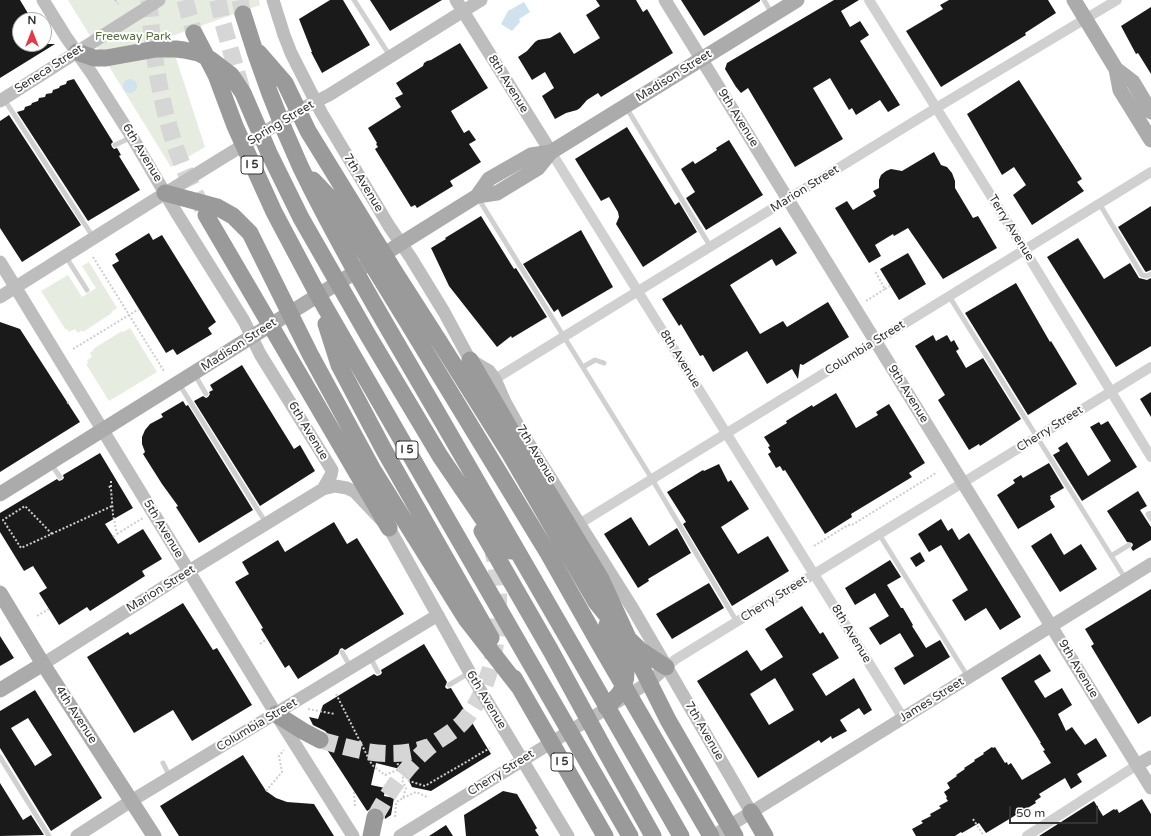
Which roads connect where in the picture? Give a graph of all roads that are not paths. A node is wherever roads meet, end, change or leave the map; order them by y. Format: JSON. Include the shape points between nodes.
{"nodes":[{"id":1,"x":43,"y":0,"type":"edge"},
{"id":2,"x":160,"y":0,"type":"edge"},
{"id":3,"x":273,"y":0,"type":"edge"},
{"id":4,"x":354,"y":0,"type":"edge"},
{"id":5,"x":481,"y":0,"type":"edge"},
{"id":6,"x":664,"y":0,"type":"edge"},
{"id":7,"x":764,"y":0,"type":"edge"},
{"id":8,"x":797,"y":0,"type":"edge"},
{"id":9,"x":869,"y":0,"type":"edge"},
{"id":10,"x":1074,"y":0,"type":"edge"},
{"id":11,"x":1117,"y":0,"type":"edge"},
{"id":12,"x":459,"y":5,"type":"edge"},
{"id":13,"x":243,"y":14,"type":"tunnel mouth"},
{"id":14,"x":773,"y":15,"type":"junction"},
{"id":15,"x":1086,"y":19,"type":"junction"},
{"id":16,"x":194,"y":33,"type":"tunnel mouth"},
{"id":17,"x":253,"y":47,"type":"junction"},
{"id":18,"x":77,"y":52,"type":"junction"},
{"id":19,"x":390,"y":56,"type":"junction"},
{"id":20,"x":701,"y":59,"type":"junction"},
{"id":21,"x":1116,"y":69,"type":"junction"},
{"id":22,"x":2,"y":100,"type":"edge"},
{"id":23,"x":311,"y":104,"type":"junction"},
{"id":24,"x":626,"y":106,"type":"junction"},
{"id":25,"x":936,"y":108,"type":"junction"},
{"id":26,"x":1151,"y":112,"type":"edge"},
{"id":27,"x":132,"y":137,"type":"junction"},
{"id":28,"x":1151,"y":140,"type":"edge"},
{"id":29,"x":115,"y":145,"type":"dead end"},
{"id":30,"x":551,"y":152,"type":"junction"},
{"id":31,"x":301,"y":167,"type":"junction"},
{"id":32,"x":1151,"y":172,"type":"edge"},
{"id":33,"x":182,"y":191,"type":"junction"},
{"id":34,"x":165,"y":193,"type":"junction"},
{"id":35,"x":477,"y":196,"type":"junction"},
{"id":36,"x":788,"y":200,"type":"junction"},
{"id":37,"x":1100,"y":204,"type":"junction"},
{"id":38,"x":206,"y":215,"type":"tunnel mouth"},
{"id":39,"x":94,"y":239,"type":"junction"},
{"id":40,"x":710,"y":246,"type":"junction"},
{"id":41,"x":396,"y":247,"type":"junction"},
{"id":42,"x":1025,"y":250,"type":"junction"},
{"id":43,"x":66,"y":256,"type":"junction"},
{"id":44,"x":0,"y":262,"type":"edge"},
{"id":45,"x":1151,"y":274,"type":"edge"},
{"id":46,"x":15,"y":287,"type":"junction"},
{"id":47,"x":87,"y":290,"type":"dead end"},
{"id":48,"x":638,"y":291,"type":"junction"},
{"id":49,"x":318,"y":295,"type":"junction"},
{"id":50,"x":949,"y":296,"type":"junction"},
{"id":51,"x":0,"y":297,"type":"edge"},
{"id":52,"x":257,"y":333,"type":"junction"},
{"id":53,"x":565,"y":337,"type":"junction"},
{"id":54,"x":876,"y":341,"type":"junction"},
{"id":55,"x":470,"y":360,"type":"junction"},
{"id":56,"x":604,"y":363,"type":"dead end"},
{"id":57,"x":583,"y":367,"type":"junction"},
{"id":58,"x":1151,"y":367,"type":"edge"},
{"id":59,"x":194,"y":374,"type":"junction"},
{"id":60,"x":495,"y":379,"type":"junction"},
{"id":61,"x":179,"y":383,"type":"junction"},
{"id":62,"x":1111,"y":391,"type":"junction"},
{"id":63,"x":206,"y":394,"type":"dead end"},
{"id":64,"x":103,"y":430,"type":"junction"},
{"id":65,"x":726,"y":434,"type":"junction"},
{"id":66,"x":1037,"y":438,"type":"junction"},
{"id":67,"x":1151,"y":457,"type":"edge"},
{"id":68,"x":51,"y":463,"type":"junction"},
{"id":69,"x":60,"y":477,"type":"dead end"},
{"id":70,"x":652,"y":479,"type":"junction"},
{"id":71,"x":962,"y":483,"type":"junction"},
{"id":72,"x":323,"y":489,"type":"junction"},
{"id":73,"x":0,"y":494,"type":"edge"},
{"id":74,"x":467,"y":504,"type":"dead end"},
{"id":75,"x":1151,"y":513,"type":"edge"},
{"id":76,"x":1151,"y":519,"type":"edge"},
{"id":77,"x":267,"y":524,"type":"junction"},
{"id":78,"x":579,"y":524,"type":"junction"},
{"id":79,"x":389,"y":528,"type":"junction"},
{"id":80,"x":879,"y":534,"type":"junction"},
{"id":81,"x":1129,"y":545,"type":"dead end"},
{"id":82,"x":1111,"y":556,"type":"junction"},
{"id":83,"x":1151,"y":564,"type":"edge"},
{"id":84,"x":526,"y":565,"type":"junction"},
{"id":85,"x":189,"y":571,"type":"junction"},
{"id":86,"x":814,"y":574,"type":"junction"},
{"id":87,"x":1126,"y":579,"type":"junction"},
{"id":88,"x":0,"y":593,"type":"edge"},
{"id":89,"x":596,"y":602,"type":"junction"},
{"id":90,"x":438,"y":615,"type":"junction"},
{"id":91,"x":471,"y":616,"type":"junction"},
{"id":92,"x":737,"y":622,"type":"junction"},
{"id":93,"x":1051,"y":625,"type":"junction"},
{"id":94,"x":342,"y":652,"type":"dead end"},
{"id":95,"x":370,"y":657,"type":"junction"},
{"id":96,"x":43,"y":664,"type":"junction"},
{"id":97,"x":666,"y":667,"type":"junction"},
{"id":98,"x":351,"y":668,"type":"junction"},
{"id":99,"x":378,"y":672,"type":"dead end"},
{"id":100,"x":470,"y":673,"type":"junction"},
{"id":101,"x":968,"y":677,"type":"junction"},
{"id":102,"x":449,"y":686,"type":"dead end"},
{"id":103,"x":0,"y":690,"type":"edge"},
{"id":104,"x":606,"y":708,"type":"junction"},
{"id":105,"x":276,"y":714,"type":"junction"},
{"id":106,"x":903,"y":718,"type":"junction"},
{"id":107,"x":320,"y":740,"type":"tunnel mouth"},
{"id":108,"x":0,"y":757,"type":"edge"},
{"id":109,"x":1151,"y":757,"type":"edge"},
{"id":110,"x":522,"y":760,"type":"junction"},
{"id":111,"x":163,"y":763,"type":"dead end"},
{"id":112,"x":1137,"y":765,"type":"junction"},
{"id":113,"x":171,"y":778,"type":"junction"},
{"id":114,"x":1151,"y":788,"type":"edge"},
{"id":115,"x":131,"y":801,"type":"junction"},
{"id":116,"x":751,"y":812,"type":"junction"},
{"id":117,"x":375,"y":817,"type":"tunnel mouth"},
{"id":118,"x":49,"y":836,"type":"edge"},
{"id":119,"x":77,"y":836,"type":"edge"},
{"id":120,"x":154,"y":836,"type":"edge"},
{"id":121,"x":353,"y":836,"type":"edge"},
{"id":122,"x":371,"y":836,"type":"edge"},
{"id":123,"x":400,"y":836,"type":"edge"},
{"id":124,"x":568,"y":836,"type":"edge"},
{"id":125,"x":604,"y":836,"type":"edge"},
{"id":126,"x":630,"y":836,"type":"edge"},
{"id":127,"x":653,"y":836,"type":"edge"},
{"id":128,"x":681,"y":836,"type":"edge"},
{"id":129,"x":712,"y":836,"type":"edge"},
{"id":130,"x":735,"y":836,"type":"edge"},
{"id":131,"x":765,"y":836,"type":"edge"},
{"id":132,"x":1027,"y":836,"type":"edge"}],
"edges":[{"from":1,"to":18,"type":"street","name":"6th Avenue"},
{"from":2,"to":18,"type":"street","name":"Seneca Street"},
{"from":3,"to":23,"type":"street","name":"7th Avenue"},
{"from":4,"to":19,"type":"lane"},
{"from":5,"to":12,"type":"street","name":"Spring Street"},
{"from":6,"to":20,"type":"street","name":"9th Avenue"},
{"from":7,"to":14,"type":"lane"},
{"from":8,"to":14,"type":"main road","name":"Madison Street"},
{"from":9,"to":25,"type":"street","name":"Terry Avenue"},
{"from":10,"to":15,"type":"main road"},
{"from":11,"to":15,"type":"street","name":"Marion Street"},
{"from":12,"to":19,"type":"street","name":"Spring Street"},
{"from":12,"to":30,"type":"street","name":"8th Avenue"},
{"from":13,"to":17,"type":"highway"},
{"from":14,"to":20,"type":"main road","name":"Madison Street"},
{"from":15,"to":21,"type":"main road"},
{"from":15,"to":25,"type":"street","name":"Marion Street"},
{"from":16,"to":49,"type":"highway","number":"I 5","via":[[216,75],[235,126],[271,206]]},
{"from":17,"to":31,"type":"highway","via":[[270,95]]},
{"from":17,"to":89,"type":"highway","via":[[285,83],[308,131],[510,454]]},
{"from":18,"to":22,"type":"street","name":"Seneca Street"},
{"from":18,"to":27,"type":"street","name":"6th Avenue"},
{"from":18,"to":84,"type":"highway","via":[[94,58],[106,58],[166,48],[192,51],[216,62],[235,81],[302,218],[440,456],[493,534]]},
{"from":19,"to":23,"type":"street","name":"Spring Street"},
{"from":20,"to":24,"type":"main road","name":"Madison Street"},
{"from":20,"to":36,"type":"street","name":"9th Avenue"},
{"from":21,"to":26,"type":"main road","via":[[1133,82]]},
{"from":21,"to":28,"type":"main road","via":[[1120,90]]},
{"from":22,"to":39,"type":"lane"},
{"from":23,"to":33,"type":"street","name":"Spring Street"},
{"from":23,"to":41,"type":"street","name":"7th Avenue","via":[[385,220]]},
{"from":24,"to":30,"type":"main road","name":"Madison Street"},
{"from":24,"to":40,"type":"lane"},
{"from":25,"to":36,"type":"street","name":"Marion Street"},
{"from":25,"to":42,"type":"street","name":"Terry Avenue"},
{"from":27,"to":29,"type":"lane"},
{"from":27,"to":34,"type":"street","name":"6th Avenue"},
{"from":30,"to":35,"type":"main road","name":"Madison Street","via":[[538,168],[497,193]]},
{"from":30,"to":48,"type":"street","name":"8th Avenue"},
{"from":31,"to":84,"type":"highway","via":[[375,304]]},
{"from":31,"to":129,"type":"highway","via":[[333,201],[406,318],[548,552]]},
{"from":32,"to":37,"type":"street","name":"Columbia Street"},
{"from":33,"to":34,"type":"highway"},
{"from":33,"to":91,"type":"highway","via":[[233,216],[250,233],[355,439],[395,507]]},
{"from":34,"to":39,"type":"street"},
{"from":34,"to":52,"type":"street","name":"6th Avenue","via":[[244,321]]},
{"from":35,"to":41,"type":"main road","name":"Madison Street"},
{"from":35,"to":53,"type":"lane"},
{"from":36,"to":40,"type":"street","name":"Marion Street"},
{"from":36,"to":54,"type":"street","name":"9th Avenue"},
{"from":37,"to":42,"type":"street","name":"Columbia Street"},
{"from":37,"to":45,"type":"lane","via":[[1142,275]]},
{"from":38,"to":79,"type":"highway"},
{"from":39,"to":43,"type":"street"},
{"from":40,"to":48,"type":"street","name":"Marion Street"},
{"from":41,"to":52,"type":"main road","name":"Madison Street"},
{"from":41,"to":55,"type":"street","name":"7th Avenue","via":[[444,312]]},
{"from":42,"to":50,"type":"street","name":"Columbia Street"},
{"from":42,"to":62,"type":"street","name":"Terry Avenue"},
{"from":43,"to":46,"type":"street"},
{"from":43,"to":47,"type":"lane"},
{"from":44,"to":46,"type":"street","name":"5th Avenue"},
{"from":46,"to":51,"type":"street"},
{"from":46,"to":64,"type":"street","name":"5th Avenue"},
{"from":48,"to":53,"type":"street","name":"Marion Street"},
{"from":48,"to":65,"type":"street","name":"8th Avenue"},
{"from":49,"to":91,"type":"highway","number":"I 5","via":[[339,365]]},
{"from":49,"to":126,"type":"highway","number":"I 5"},
{"from":50,"to":54,"type":"street","name":"Columbia Street"},
{"from":50,"to":66,"type":"lane"},
{"from":52,"to":59,"type":"main road","name":"Madison Street"},
{"from":52,"to":72,"type":"street","name":"6th Avenue","via":[[260,354],[332,470]]},
{"from":53,"to":57,"type":"lane"},
{"from":53,"to":60,"type":"street","name":"Marion Street"},
{"from":54,"to":65,"type":"street","name":"Columbia Street"},
{"from":54,"to":71,"type":"street","name":"9th Avenue"},
{"from":55,"to":60,"type":"street","name":"7th Avenue","via":[[489,371]]},
{"from":55,"to":130,"type":"highway","via":[[586,552],[668,720]]},
{"from":56,"to":57,"type":"lane","via":[[595,360]]},
{"from":57,"to":70,"type":"lane"},
{"from":58,"to":62,"type":"street","name":"Cherry Street"},
{"from":59,"to":61,"type":"main road","name":"Madison Street"},
{"from":59,"to":63,"type":"lane"},
{"from":60,"to":78,"type":"street","name":"7th Avenue","via":[[524,436]]},
{"from":61,"to":64,"type":"main road","name":"Madison Street"},
{"from":61,"to":77,"type":"lane"},
{"from":62,"to":66,"type":"street","name":"Cherry Street"},
{"from":62,"to":67,"type":"street","name":"Terry Avenue"},
{"from":64,"to":68,"type":"main road","name":"Madison Street"},
{"from":64,"to":85,"type":"street","name":"5th Avenue"},
{"from":65,"to":70,"type":"street","name":"Columbia Street"},
{"from":65,"to":86,"type":"street","name":"8th Avenue"},
{"from":66,"to":71,"type":"street","name":"Cherry Street"},
{"from":66,"to":82,"type":"lane"},
{"from":68,"to":69,"type":"lane"},
{"from":68,"to":73,"type":"main road","name":"Madison Street"},
{"from":70,"to":78,"type":"street","name":"Columbia Street"},
{"from":70,"to":92,"type":"lane"},
{"from":71,"to":80,"type":"street","name":"Cherry Street"},
{"from":71,"to":93,"type":"street","name":"9th Avenue"},
{"from":72,"to":77,"type":"street","name":"Marion Street"},
{"from":72,"to":79,"type":"street","name":"6th Avenue","via":[[336,486],[354,492]]},
{"from":74,"to":127,"type":"highway"},
{"from":75,"to":76,"type":"lane","via":[[1148,514]]},
{"from":77,"to":85,"type":"street","name":"Marion Street"},
{"from":78,"to":97,"type":"street","name":"7th Avenue"},
{"from":79,"to":90,"type":"street","name":"6th Avenue"},
{"from":80,"to":86,"type":"street","name":"Cherry Street"},
{"from":80,"to":101,"type":"lane"},
{"from":81,"to":82,"type":"lane"},
{"from":82,"to":87,"type":"lane"},
{"from":83,"to":87,"type":"street","name":"James Street"},
{"from":84,"to":128,"type":"highway"},
{"from":85,"to":96,"type":"street","name":"Marion Street"},
{"from":85,"to":105,"type":"street","name":"5th Avenue"},
{"from":86,"to":92,"type":"street","name":"Cherry Street"},
{"from":86,"to":106,"type":"street","name":"8th Avenue"},
{"from":87,"to":93,"type":"street","name":"James Street"},
{"from":88,"to":96,"type":"main road","name":"4th Avenue"},
{"from":89,"to":97,"type":"highway","via":[[635,645]]},
{"from":89,"to":104,"type":"highway","via":[[624,657],[626,669],[626,679],[620,693]]},
{"from":90,"to":95,"type":"street","name":"Columbia Street"},
{"from":90,"to":100,"type":"street","name":"6th Avenue"},
{"from":91,"to":125,"type":"highway","number":"I 5","via":[[519,687]]},
{"from":92,"to":97,"type":"street","name":"Cherry Street"},
{"from":93,"to":101,"type":"street","name":"James Street"},
{"from":93,"to":112,"type":"street","name":"9th Avenue"},
{"from":94,"to":98,"type":"lane"},
{"from":95,"to":98,"type":"street","name":"Columbia Street"},
{"from":95,"to":99,"type":"lane"},
{"from":96,"to":103,"type":"main road","name":"Marion Street"},
{"from":96,"to":115,"type":"main road","name":"4th Avenue"},
{"from":97,"to":104,"type":"street","name":"Cherry Street","via":[[651,680]]},
{"from":97,"to":116,"type":"street","name":"7th Avenue"},
{"from":98,"to":105,"type":"street","name":"Columbia Street"},
{"from":100,"to":102,"type":"lane"},
{"from":100,"to":110,"type":"street","name":"6th Avenue"},
{"from":101,"to":106,"type":"street","name":"James Street"},
{"from":104,"to":110,"type":"street","name":"Cherry Street"},
{"from":105,"to":107,"type":"highway"},
{"from":105,"to":113,"type":"street","name":"Columbia Street"},
{"from":105,"to":121,"type":"street","name":"5th Avenue"},
{"from":106,"to":116,"type":"street","name":"James Street"},
{"from":108,"to":118,"type":"lane"},
{"from":109,"to":112,"type":"street"},
{"from":110,"to":123,"type":"street","name":"Cherry Street"},
{"from":110,"to":124,"type":"street","name":"6th Avenue"},
{"from":111,"to":113,"type":"lane"},
{"from":112,"to":114,"type":"street","name":"9th Avenue"},
{"from":112,"to":132,"type":"street"},
{"from":113,"to":115,"type":"street","name":"Columbia Street"},
{"from":115,"to":119,"type":"street","name":"Columbia Street"},
{"from":115,"to":120,"type":"main road","name":"4th Avenue"},
{"from":116,"to":129,"type":"street","name":"James Street"},
{"from":116,"to":131,"type":"highway"},
{"from":117,"to":122,"type":"highway"}]}
